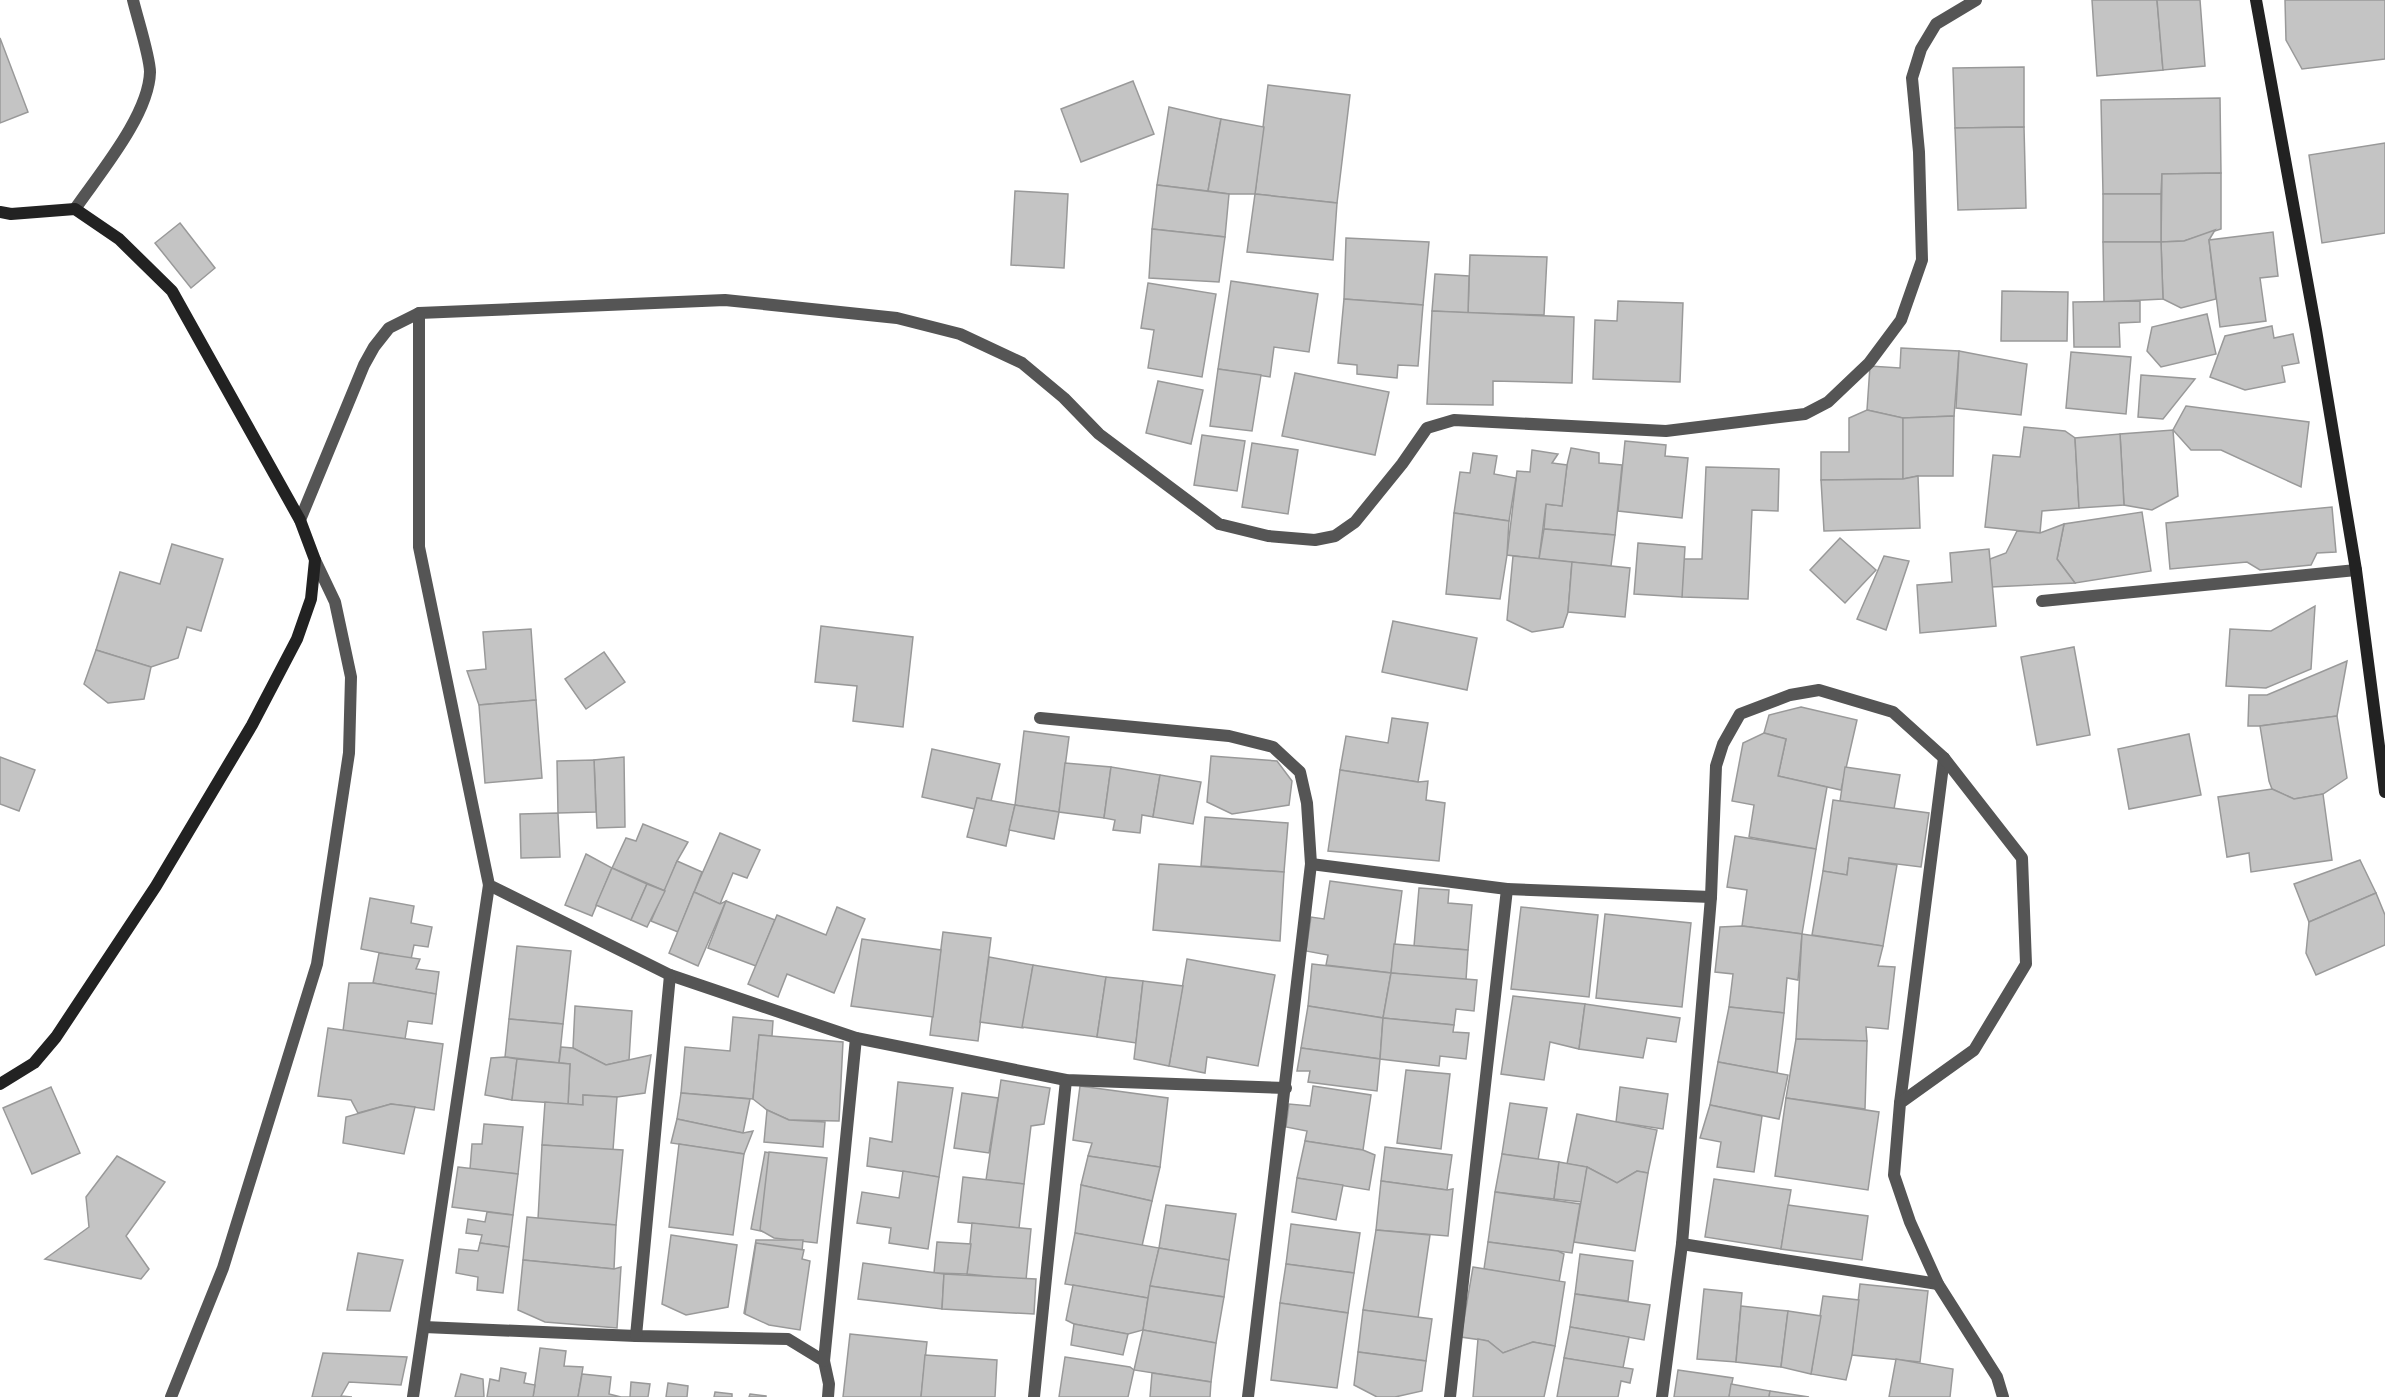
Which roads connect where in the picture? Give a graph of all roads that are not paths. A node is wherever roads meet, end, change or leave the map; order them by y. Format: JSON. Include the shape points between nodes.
{"nodes":[{"id":1,"x":133,"y":0,"type":"edge"},
{"id":2,"x":1976,"y":0,"type":"edge"},
{"id":3,"x":2256,"y":0,"type":"edge"},
{"id":4,"x":75,"y":209,"type":"junction"},
{"id":5,"x":0,"y":212,"type":"edge"},
{"id":6,"x":419,"y":313,"type":"junction"},
{"id":7,"x":300,"y":520,"type":"junction"},
{"id":8,"x":315,"y":560,"type":"junction"},
{"id":9,"x":2356,"y":570,"type":"junction"},
{"id":10,"x":2042,"y":601,"type":"dead end"},
{"id":11,"x":1040,"y":718,"type":"dead end"},
{"id":12,"x":1944,"y":758,"type":"junction"},
{"id":13,"x":2385,"y":792,"type":"edge"},
{"id":14,"x":1311,"y":864,"type":"junction"},
{"id":15,"x":489,"y":885,"type":"junction"},
{"id":16,"x":1507,"y":889,"type":"junction"},
{"id":17,"x":1711,"y":897,"type":"junction"},
{"id":18,"x":670,"y":975,"type":"junction"},
{"id":19,"x":856,"y":1038,"type":"junction"},
{"id":20,"x":1066,"y":1080,"type":"junction"},
{"id":21,"x":0,"y":1084,"type":"edge"},
{"id":22,"x":1286,"y":1088,"type":"junction"},
{"id":23,"x":1900,"y":1103,"type":"junction"},
{"id":24,"x":1682,"y":1244,"type":"junction"},
{"id":25,"x":1938,"y":1284,"type":"junction"},
{"id":26,"x":424,"y":1327,"type":"junction"},
{"id":27,"x":636,"y":1336,"type":"junction"},
{"id":28,"x":824,"y":1360,"type":"junction"},
{"id":29,"x":171,"y":1397,"type":"edge"},
{"id":30,"x":413,"y":1397,"type":"edge"},
{"id":31,"x":828,"y":1397,"type":"edge"},
{"id":32,"x":1034,"y":1397,"type":"edge"},
{"id":33,"x":1248,"y":1397,"type":"edge"},
{"id":34,"x":1450,"y":1397,"type":"edge"},
{"id":35,"x":1662,"y":1397,"type":"edge"},
{"id":36,"x":2003,"y":1397,"type":"edge"}],
"edges":[{"from":1,"to":4,"type":"street","via":[[150,72],[142,105]]},
{"from":2,"to":6,"type":"street","via":[[1936,24],[1921,49],[1912,78],[1922,260],[1901,320],[1869,363],[1828,402],[1805,414],[1666,431],[1454,420],[1427,428],[1355,522],[1335,536],[1315,540],[1268,536],[1220,524],[1099,434],[1022,363],[960,334],[897,318],[725,300]]},
{"from":3,"to":9,"type":"street"},
{"from":4,"to":5,"type":"street"},
{"from":4,"to":7,"type":"street","via":[[119,238],[172,291]]},
{"from":6,"to":7,"type":"street","via":[[389,328],[374,347]]},
{"from":6,"to":15,"type":"street","via":[[419,547]]},
{"from":7,"to":8,"type":"street"},
{"from":8,"to":21,"type":"street","via":[[310,599],[297,639],[252,725],[156,886],[56,1037],[34,1063]]},
{"from":8,"to":29,"type":"street","via":[[335,602],[351,677],[349,753],[317,964],[223,1268]]},
{"from":9,"to":10,"type":"street"},
{"from":9,"to":13,"type":"street"},
{"from":11,"to":14,"type":"street","via":[[1229,736],[1273,747],[1300,772],[1307,803]]},
{"from":12,"to":17,"type":"street","via":[[1893,712],[1819,690],[1790,695],[1740,714],[1716,766]]},
{"from":12,"to":23,"type":"street"},
{"from":12,"to":23,"type":"street","via":[[2022,858],[2026,964],[1974,1050]]},
{"from":14,"to":16,"type":"street"},
{"from":14,"to":22,"type":"street"},
{"from":15,"to":18,"type":"street"},
{"from":15,"to":26,"type":"street"},
{"from":16,"to":17,"type":"street"},
{"from":16,"to":34,"type":"street"},
{"from":17,"to":24,"type":"street"},
{"from":18,"to":19,"type":"street"},
{"from":18,"to":27,"type":"street"},
{"from":19,"to":20,"type":"street"},
{"from":19,"to":28,"type":"street"},
{"from":20,"to":22,"type":"street"},
{"from":20,"to":32,"type":"street"},
{"from":22,"to":33,"type":"street"},
{"from":23,"to":25,"type":"street","via":[[1894,1175]]},
{"from":24,"to":25,"type":"street"},
{"from":24,"to":35,"type":"street"},
{"from":25,"to":36,"type":"street","via":[[1997,1377]]},
{"from":26,"to":27,"type":"street"},
{"from":26,"to":30,"type":"street"},
{"from":27,"to":28,"type":"street","via":[[788,1339]]},
{"from":28,"to":31,"type":"street"}]}
